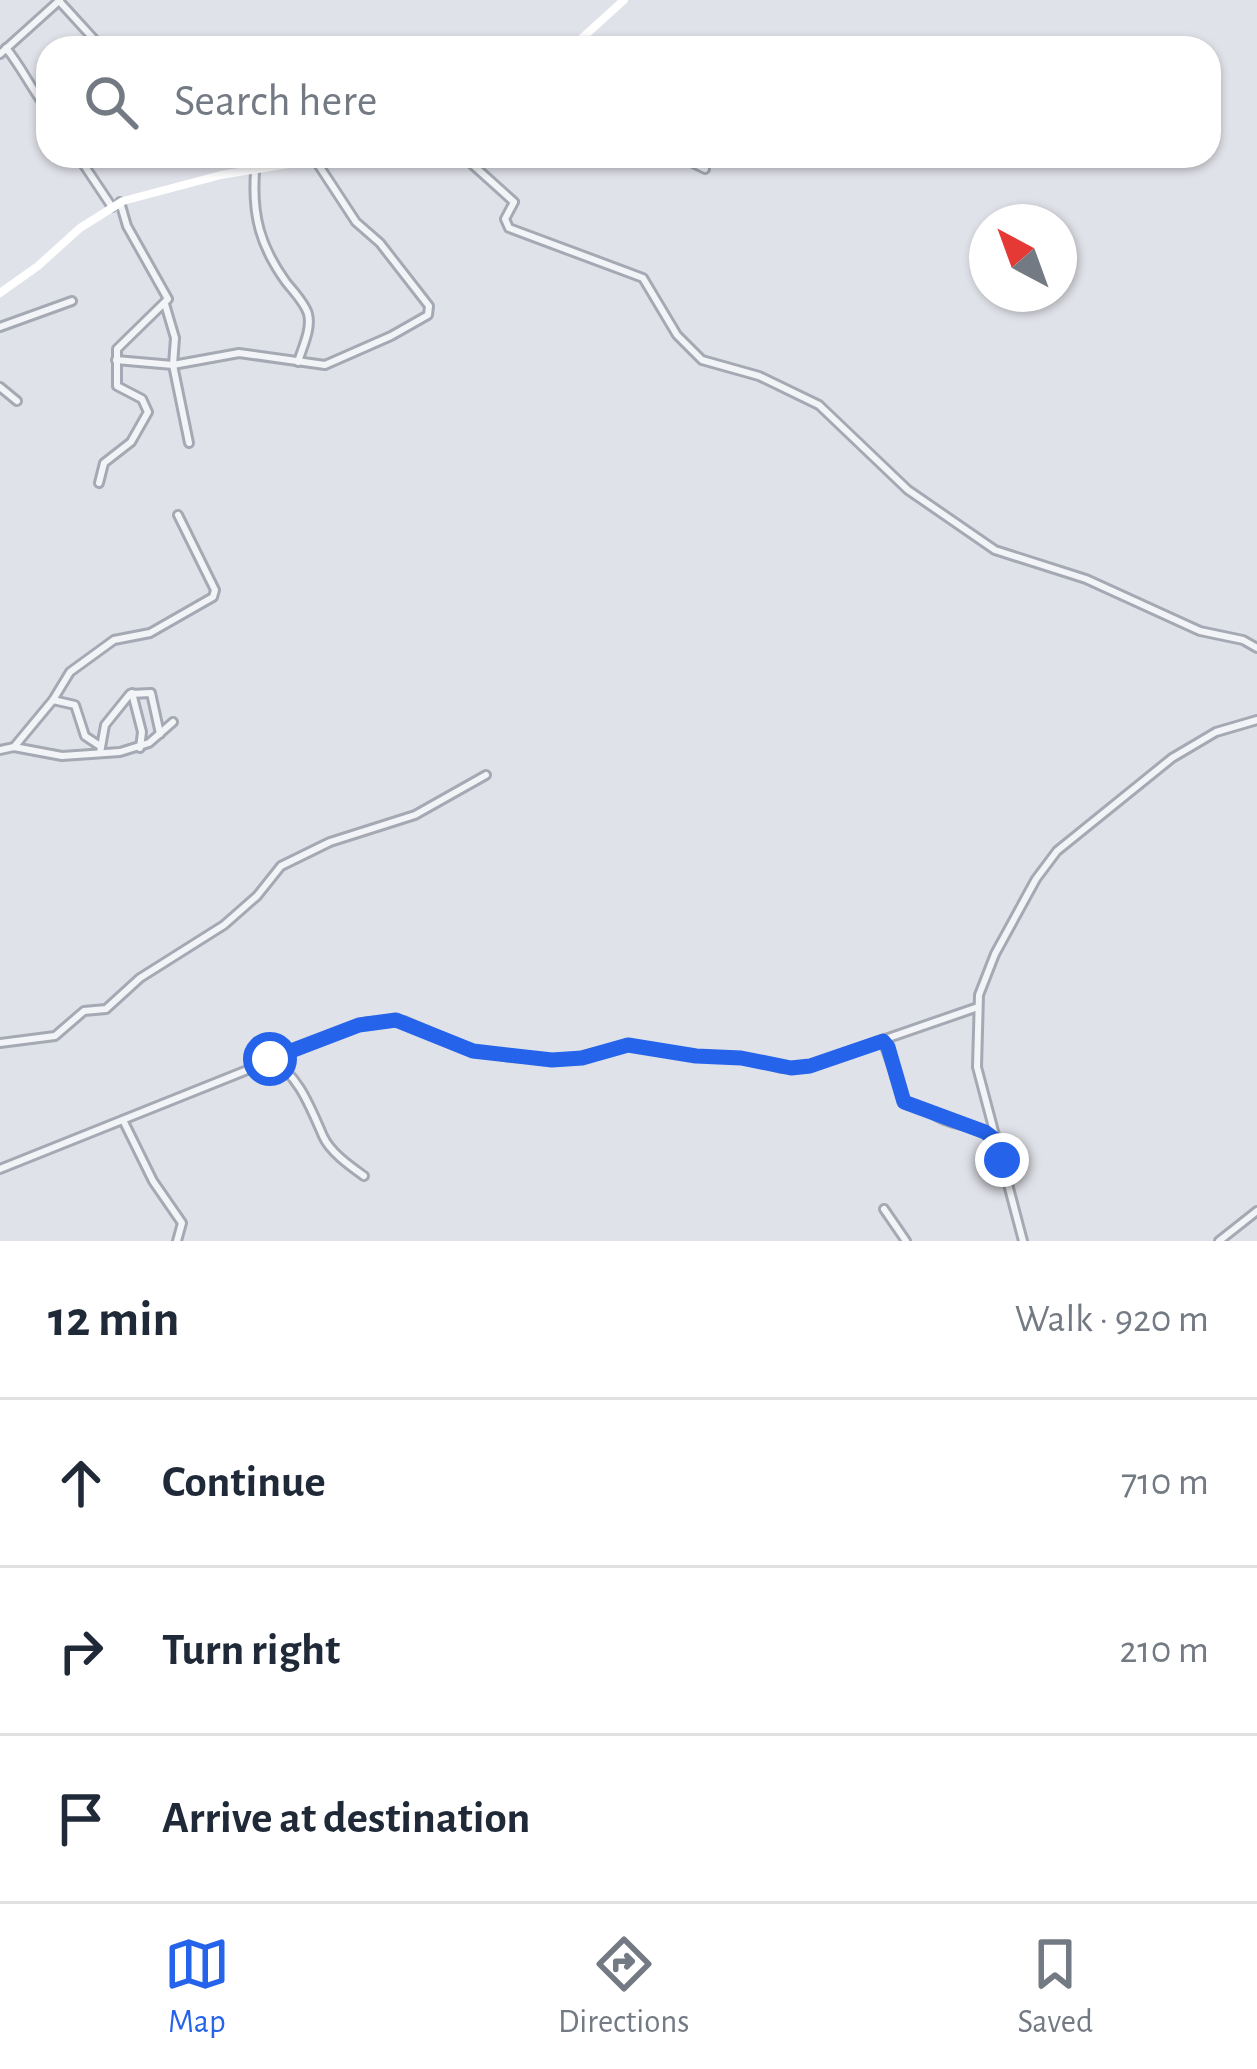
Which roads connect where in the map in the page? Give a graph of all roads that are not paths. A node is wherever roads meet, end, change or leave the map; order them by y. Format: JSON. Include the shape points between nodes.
{"nodes":[{"id":1,"x":59,"y":0,"type":"edge"},
{"id":2,"x":624,"y":0,"type":"edge"},
{"id":3,"x":91,"y":36,"type":"edge"},
{"id":4,"x":584,"y":36,"type":"edge"},
{"id":5,"x":3,"y":51,"type":"edge"},
{"id":6,"x":36,"y":97,"type":"edge"},
{"id":7,"x":88,"y":168,"type":"edge"},
{"id":8,"x":277,"y":168,"type":"edge"},
{"id":9,"x":321,"y":168,"type":"edge"},
{"id":10,"x":477,"y":168,"type":"edge"},
{"id":11,"x":255,"y":172,"type":"junction"},
{"id":12,"x":116,"y":204,"type":"junction"},
{"id":13,"x":0,"y":293,"type":"edge"},
{"id":14,"x":72,"y":301,"type":"dead end"},
{"id":15,"x":165,"y":304,"type":"junction"},
{"id":16,"x":0,"y":326,"type":"edge"},
{"id":17,"x":116,"y":360,"type":"junction"},
{"id":18,"x":298,"y":363,"type":"junction"},
{"id":19,"x":173,"y":365,"type":"junction"},
{"id":20,"x":0,"y":387,"type":"edge"},
{"id":21,"x":17,"y":401,"type":"dead end"},
{"id":22,"x":189,"y":443,"type":"dead end"},
{"id":23,"x":99,"y":483,"type":"dead end"},
{"id":24,"x":178,"y":515,"type":"dead end"},
{"id":25,"x":1257,"y":648,"type":"edge"},
{"id":26,"x":132,"y":693,"type":"junction"},
{"id":27,"x":53,"y":700,"type":"junction"},
{"id":28,"x":1257,"y":720,"type":"edge"},
{"id":29,"x":173,"y":722,"type":"dead end"},
{"id":30,"x":160,"y":734,"type":"junction"},
{"id":31,"x":14,"y":747,"type":"junction"},
{"id":32,"x":140,"y":748,"type":"junction"},
{"id":33,"x":100,"y":749,"type":"junction"},
{"id":34,"x":0,"y":750,"type":"edge"},
{"id":35,"x":486,"y":775,"type":"dead end"},
{"id":36,"x":978,"y":1006,"type":"junction"},
{"id":37,"x":883,"y":1041,"type":"junction"},
{"id":38,"x":0,"y":1043,"type":"edge"},
{"id":39,"x":270,"y":1059,"type":"junction"},
{"id":40,"x":123,"y":1120,"type":"junction"},
{"id":41,"x":997,"y":1141,"type":"junction"},
{"id":42,"x":0,"y":1169,"type":"edge"},
{"id":43,"x":364,"y":1175,"type":"dead end"},
{"id":44,"x":884,"y":1209,"type":"dead end"},
{"id":45,"x":1257,"y":1211,"type":"edge"},
{"id":46,"x":177,"y":1241,"type":"edge"},
{"id":47,"x":906,"y":1241,"type":"edge"},
{"id":48,"x":1023,"y":1241,"type":"edge"},
{"id":49,"x":1219,"y":1241,"type":"edge"}],
"edges":[{"from":1,"to":3,"type":"street"},
{"from":1,"to":5,"type":"street"},
{"from":2,"to":4,"type":"street"},
{"from":5,"to":6,"type":"street","via":[[28,75]]},
{"from":7,"to":12,"type":"street"},
{"from":8,"to":11,"type":"street"},
{"from":9,"to":18,"type":"street","via":[[430,310],[325,365]]},
{"from":10,"to":25,"type":"street","via":[[514,202],[509,229],[643,278],[702,360],[819,405],[908,490],[995,550]]},
{"from":11,"to":12,"type":"street"},
{"from":11,"to":18,"type":"street","via":[[260,237],[308,314]]},
{"from":12,"to":13,"type":"street"},
{"from":12,"to":15,"type":"street","via":[[166,290]]},
{"from":14,"to":16,"type":"street"},
{"from":15,"to":17,"type":"street","via":[[130,334]]},
{"from":15,"to":19,"type":"street","via":[[176,338]]},
{"from":17,"to":19,"type":"street"},
{"from":17,"to":23,"type":"street","via":[[117,386],[142,399],[148,412],[128,446],[104,463]]},
{"from":18,"to":19,"type":"street","via":[[239,353]]},
{"from":19,"to":22,"type":"street"},
{"from":20,"to":21,"type":"street"},
{"from":24,"to":27,"type":"street","via":[[213,597],[150,633],[114,640],[69,673]]},
{"from":26,"to":30,"type":"street","via":[[151,692]]},
{"from":26,"to":32,"type":"street"},
{"from":26,"to":33,"type":"street","via":[[108,719]]},
{"from":27,"to":31,"type":"street"},
{"from":27,"to":33,"type":"street","via":[[76,706],[85,736]]},
{"from":28,"to":36,"type":"street","via":[[1188,747],[1057,851],[998,948]]},
{"from":29,"to":30,"type":"street"},
{"from":30,"to":32,"type":"street"},
{"from":31,"to":33,"type":"street","via":[[62,756]]},
{"from":31,"to":34,"type":"street"},
{"from":32,"to":33,"type":"street"},
{"from":35,"to":38,"type":"street","via":[[415,815],[284,864],[224,925],[106,1009],[84,1011],[55,1036]]},
{"from":36,"to":37,"type":"street"},
{"from":36,"to":41,"type":"street","via":[[977,1066]]},
{"from":37,"to":39,"type":"street","via":[[791,1068],[628,1045],[552,1060],[473,1051],[396,1020],[359,1025]]},
{"from":37,"to":41,"type":"street","via":[[906,1104]]},
{"from":39,"to":40,"type":"street"},
{"from":39,"to":43,"type":"street","via":[[288,1072],[328,1144]]},
{"from":40,"to":42,"type":"street"},
{"from":40,"to":46,"type":"street","via":[[182,1223]]},
{"from":41,"to":48,"type":"street"},
{"from":44,"to":47,"type":"street"},
{"from":45,"to":49,"type":"street"}]}
